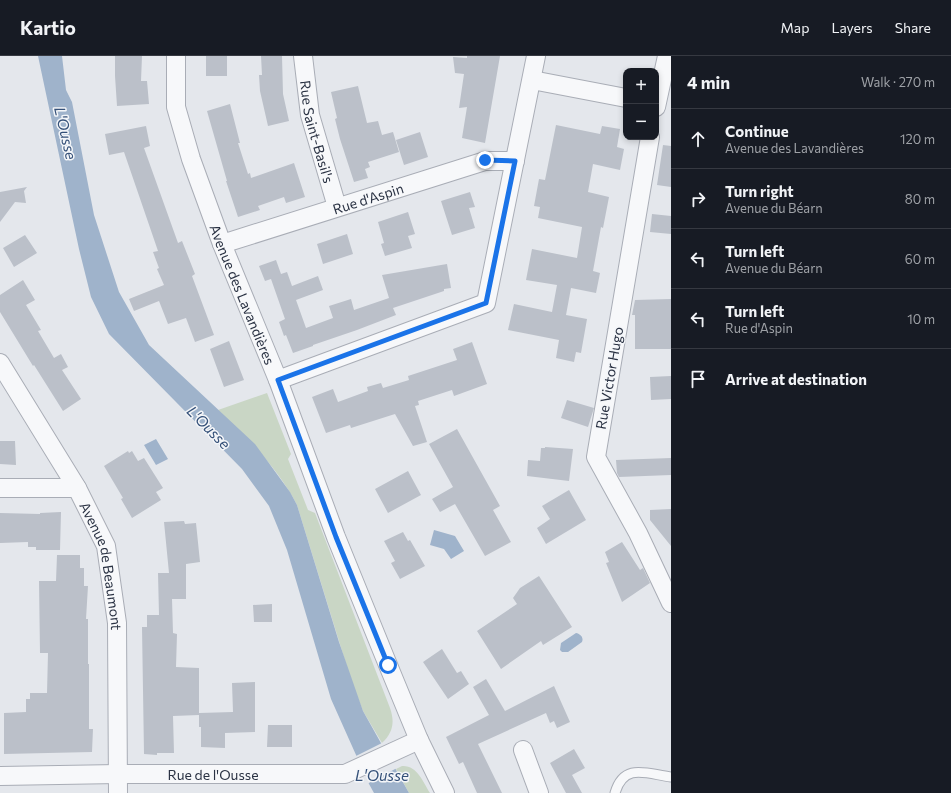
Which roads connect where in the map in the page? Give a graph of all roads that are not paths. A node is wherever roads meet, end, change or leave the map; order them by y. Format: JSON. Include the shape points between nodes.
{"nodes":[{"id":1,"x":176,"y":56,"type":"edge"},
{"id":2,"x":303,"y":56,"type":"edge"},
{"id":3,"x":536,"y":56,"type":"edge"},
{"id":4,"x":667,"y":56,"type":"edge"},
{"id":5,"x":532,"y":80,"type":"junction"},
{"id":6,"x":623,"y":97,"type":"edge"},
{"id":7,"x":656,"y":104,"type":"edge"},
{"id":8,"x":649,"y":140,"type":"edge"},
{"id":9,"x":515,"y":161,"type":"junction"},
{"id":10,"x":337,"y":206,"type":"junction"},
{"id":11,"x":222,"y":244,"type":"junction"},
{"id":12,"x":0,"y":363,"type":"edge"},
{"id":13,"x":278,"y":380,"type":"junction"},
{"id":14,"x":0,"y":488,"type":"edge"},
{"id":15,"x":77,"y":488,"type":"junction"},
{"id":16,"x":670,"y":599,"type":"edge"},
{"id":17,"x":419,"y":740,"type":"junction"},
{"id":18,"x":523,"y":750,"type":"dead end"},
{"id":19,"x":118,"y":774,"type":"junction"},
{"id":20,"x":0,"y":776,"type":"edge"},
{"id":21,"x":671,"y":777,"type":"edge"},
{"id":22,"x":118,"y":793,"type":"edge"},
{"id":23,"x":445,"y":793,"type":"edge"},
{"id":24,"x":539,"y":793,"type":"edge"},
{"id":25,"x":615,"y":793,"type":"edge"}],
"edges":[{"from":1,"to":11,"type":"street","name":"Avenue des Lavandières","via":[[176,107],[191,159]]},
{"from":2,"to":10,"type":"street","name":"Rue Saint-Basil's","via":[[310,115]]},
{"from":3,"to":5,"type":"street"},
{"from":4,"to":7,"type":"street"},
{"from":5,"to":6,"type":"street"},
{"from":5,"to":9,"type":"street"},
{"from":8,"to":16,"type":"street","name":"Rue Victor Hugo","via":[[596,457],[638,533]]},
{"from":9,"to":10,"type":"street","name":"Rue d'Aspin","via":[[485,160]]},
{"from":9,"to":13,"type":"street","via":[[486,303]]},
{"from":10,"to":11,"type":"street","name":"Rue d'Aspin"},
{"from":11,"to":13,"type":"street","name":"Avenue des Lavandières"},
{"from":12,"to":15,"type":"street","name":"Avenue de Beaumont"},
{"from":13,"to":17,"type":"street","name":"Avenue des Lavandières","via":[[336,537]]},
{"from":14,"to":15,"type":"street"},
{"from":15,"to":19,"type":"street","name":"Avenue de Beaumont","via":[[106,546],[117,623]]},
{"from":17,"to":19,"type":"street","name":"Rue de l'Ousse","via":[[345,774]]},
{"from":17,"to":23,"type":"street","name":"Avenue des Lavandières"},
{"from":18,"to":24,"type":"street"},
{"from":19,"to":20,"type":"street","name":"Rue de l'Ousse"},
{"from":19,"to":22,"type":"street","name":"Avenue de Beaumont"},
{"from":21,"to":25,"type":"lane","via":[[633,772],[625,775]]}]}
